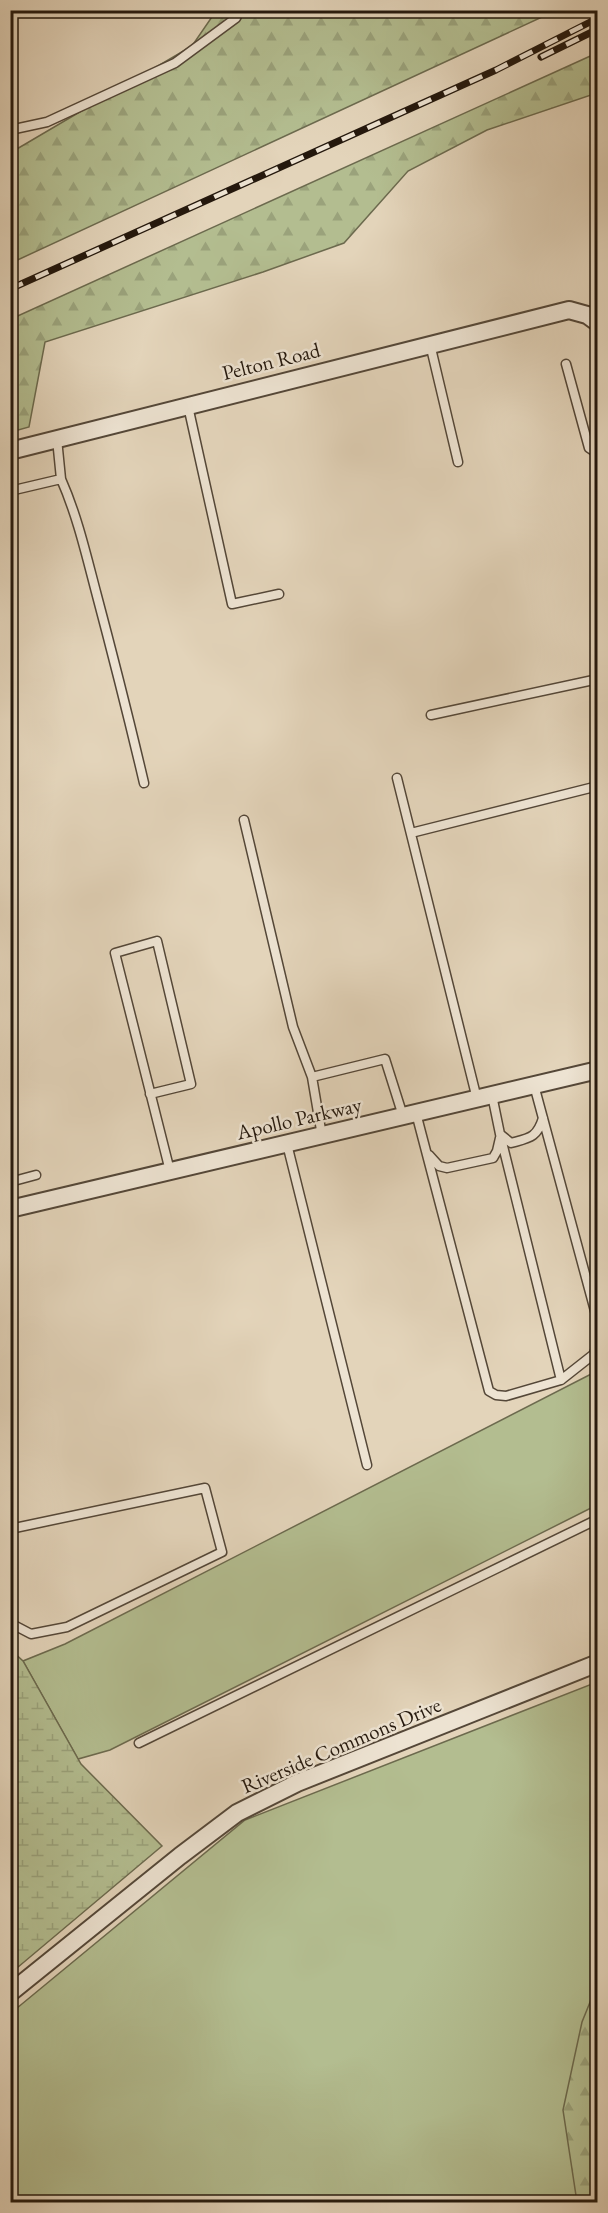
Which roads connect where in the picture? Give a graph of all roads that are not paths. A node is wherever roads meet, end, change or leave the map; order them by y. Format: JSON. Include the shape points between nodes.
{"nodes":[{"id":1,"x":240,"y":10,"type":"edge"},
{"id":2,"x":10,"y":130,"type":"edge"},
{"id":3,"x":597,"y":323,"type":"edge"},
{"id":4,"x":430,"y":344,"type":"junction"},
{"id":5,"x":566,"y":364,"type":"dead end"},
{"id":6,"x":188,"y":406,"type":"junction"},
{"id":7,"x":57,"y":439,"type":"junction"},
{"id":8,"x":10,"y":451,"type":"edge"},
{"id":9,"x":597,"y":454,"type":"edge"},
{"id":10,"x":458,"y":462,"type":"dead end"},
{"id":11,"x":62,"y":479,"type":"junction"},
{"id":12,"x":10,"y":491,"type":"edge"},
{"id":13,"x":279,"y":594,"type":"dead end"},
{"id":14,"x":597,"y":679,"type":"edge"},
{"id":15,"x":431,"y":716,"type":"dead end"},
{"id":16,"x":397,"y":778,"type":"dead end"},
{"id":17,"x":144,"y":783,"type":"dead end"},
{"id":18,"x":597,"y":786,"type":"edge"},
{"id":19,"x":244,"y":820,"type":"dead end"},
{"id":20,"x":411,"y":833,"type":"junction"},
{"id":21,"x":597,"y":1070,"type":"edge"},
{"id":22,"x":312,"y":1077,"type":"junction"},
{"id":23,"x":534,"y":1086,"type":"junction"},
{"id":24,"x":150,"y":1094,"type":"junction"},
{"id":25,"x":484,"y":1097,"type":"junction"},
{"id":26,"x":409,"y":1115,"type":"junction"},
{"id":27,"x":543,"y":1118,"type":"junction"},
{"id":28,"x":500,"y":1134,"type":"junction"},
{"id":29,"x":322,"y":1136,"type":"junction"},
{"id":30,"x":287,"y":1144,"type":"junction"},
{"id":31,"x":427,"y":1153,"type":"junction"},
{"id":32,"x":170,"y":1171,"type":"junction"},
{"id":33,"x":36,"y":1175,"type":"dead end"},
{"id":34,"x":10,"y":1182,"type":"edge"},
{"id":35,"x":11,"y":1206,"type":"edge"},
{"id":36,"x":597,"y":1322,"type":"edge"},
{"id":37,"x":597,"y":1341,"type":"edge"},
{"id":38,"x":561,"y":1380,"type":"junction"},
{"id":39,"x":367,"y":1465,"type":"dead end"},
{"id":40,"x":597,"y":1519,"type":"edge"},
{"id":41,"x":10,"y":1529,"type":"edge"},
{"id":42,"x":10,"y":1623,"type":"edge"},
{"id":43,"x":597,"y":1664,"type":"edge"},
{"id":44,"x":139,"y":1743,"type":"dead end"},
{"id":45,"x":10,"y":1993,"type":"edge"}],
"edges":[{"from":1,"to":2,"type":"lane","via":[[236,18],[175,63],[47,122]]},
{"from":3,"to":4,"type":"street","name":"Pelton Road","via":[[587,315],[569,310]]},
{"from":4,"to":6,"type":"street","name":"Pelton Road"},
{"from":4,"to":10,"type":"lane"},
{"from":5,"to":9,"type":"lane","via":[[590,448]]},
{"from":6,"to":7,"type":"street","name":"Pelton Road"},
{"from":6,"to":13,"type":"lane","via":[[232,604]]},
{"from":7,"to":8,"type":"street","name":"Pelton Road"},
{"from":7,"to":11,"type":"lane"},
{"from":11,"to":12,"type":"lane"},
{"from":11,"to":17,"type":"lane","via":[[72,503]]},
{"from":14,"to":15,"type":"lane"},
{"from":16,"to":20,"type":"lane"},
{"from":18,"to":20,"type":"lane"},
{"from":19,"to":22,"type":"lane","via":[[293,1027]]},
{"from":20,"to":25,"type":"lane"},
{"from":21,"to":23,"type":"street","name":"Apollo Parkway"},
{"from":22,"to":26,"type":"lane","via":[[385,1059]]},
{"from":22,"to":29,"type":"lane"},
{"from":23,"to":25,"type":"street","name":"Apollo Parkway"},
{"from":23,"to":27,"type":"lane"},
{"from":24,"to":24,"type":"lane","via":[[115,953],[157,941],[192,1083]]},
{"from":24,"to":32,"type":"lane"},
{"from":25,"to":26,"type":"street","name":"Apollo Parkway"},
{"from":25,"to":28,"type":"lane"},
{"from":26,"to":29,"type":"street","name":"Apollo Parkway"},
{"from":26,"to":31,"type":"lane"},
{"from":27,"to":28,"type":"lane","via":[[538,1132],[531,1137],[511,1143]]},
{"from":27,"to":36,"type":"lane"},
{"from":28,"to":31,"type":"lane","via":[[493,1158],[447,1168],[439,1166]]},
{"from":28,"to":38,"type":"lane"},
{"from":29,"to":30,"type":"street","name":"Apollo Parkway"},
{"from":30,"to":32,"type":"street","name":"Apollo Parkway"},
{"from":30,"to":39,"type":"lane"},
{"from":31,"to":38,"type":"lane","via":[[489,1391],[506,1396]]},
{"from":32,"to":35,"type":"street","name":"Apollo Parkway"},
{"from":33,"to":34,"type":"lane"},
{"from":37,"to":38,"type":"lane","via":[[594,1354]]},
{"from":40,"to":44,"type":"lane"},
{"from":41,"to":42,"type":"lane","via":[[205,1488],[222,1552],[67,1627],[31,1634]]},
{"from":43,"to":45,"type":"street","name":"Riverside Commons Drive","via":[[297,1783],[237,1813]]}]}
